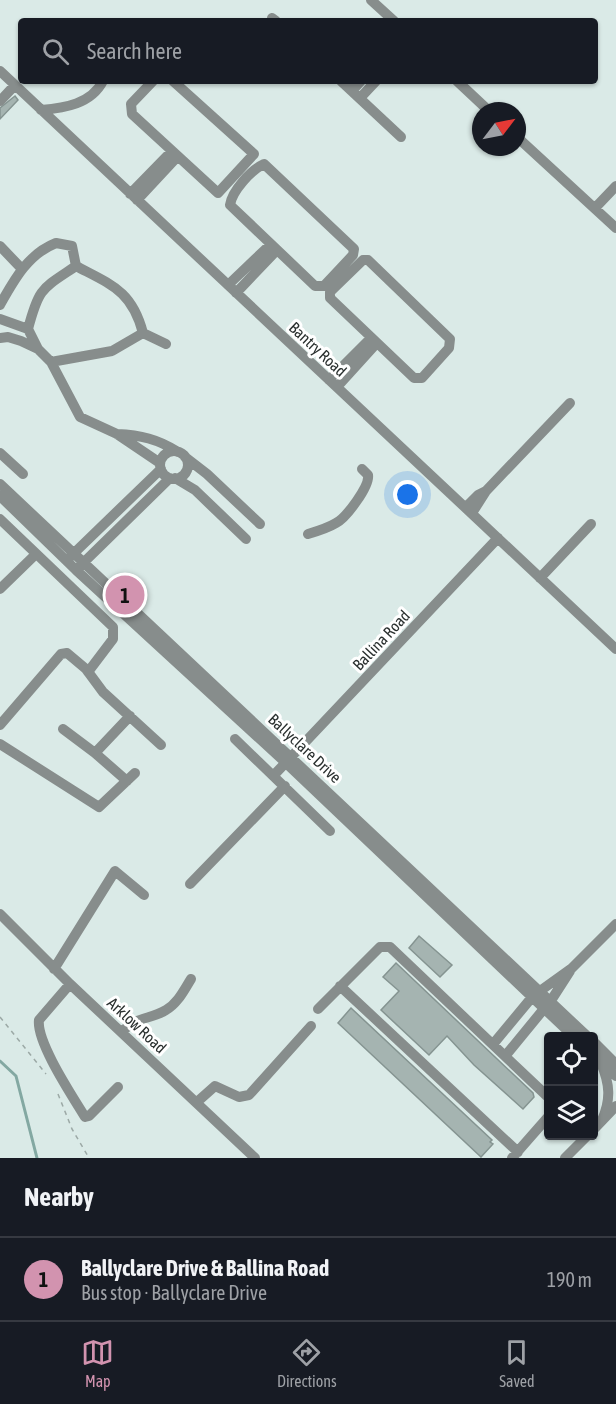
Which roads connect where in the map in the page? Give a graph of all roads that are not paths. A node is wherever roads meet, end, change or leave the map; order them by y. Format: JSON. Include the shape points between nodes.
{"nodes":[{"id":1,"x":377,"y":2,"type":"edge"},
{"id":2,"x":391,"y":18,"type":"edge"},
{"id":3,"x":0,"y":71,"type":"edge"},
{"id":4,"x":100,"y":84,"type":"edge"},
{"id":5,"x":151,"y":84,"type":"edge"},
{"id":6,"x":175,"y":84,"type":"edge"},
{"id":7,"x":344,"y":84,"type":"edge"},
{"id":8,"x":360,"y":84,"type":"edge"},
{"id":9,"x":372,"y":84,"type":"edge"},
{"id":10,"x":461,"y":84,"type":"edge"},
{"id":11,"x":15,"y":85,"type":"junction"},
{"id":12,"x":356,"y":95,"type":"junction"},
{"id":13,"x":0,"y":101,"type":"edge"},
{"id":14,"x":480,"y":102,"type":"edge"},
{"id":15,"x":41,"y":110,"type":"junction"},
{"id":16,"x":401,"y":137,"type":"dead end"},
{"id":17,"x":526,"y":145,"type":"edge"},
{"id":18,"x":174,"y":154,"type":"junction"},
{"id":19,"x":616,"y":186,"type":"edge"},
{"id":20,"x":134,"y":197,"type":"junction"},
{"id":21,"x":595,"y":208,"type":"junction"},
{"id":22,"x":616,"y":228,"type":"edge"},
{"id":23,"x":0,"y":246,"type":"edge"},
{"id":24,"x":274,"y":247,"type":"junction"},
{"id":25,"x":76,"y":266,"type":"junction"},
{"id":26,"x":22,"y":269,"type":"junction"},
{"id":27,"x":228,"y":285,"type":"junction"},
{"id":28,"x":236,"y":293,"type":"junction"},
{"id":29,"x":0,"y":305,"type":"edge"},
{"id":30,"x":0,"y":319,"type":"edge"},
{"id":31,"x":28,"y":329,"type":"junction"},
{"id":32,"x":143,"y":333,"type":"junction"},
{"id":33,"x":0,"y":338,"type":"edge"},
{"id":34,"x":373,"y":341,"type":"junction"},
{"id":35,"x":166,"y":344,"type":"dead end"},
{"id":36,"x":38,"y":349,"type":"junction"},
{"id":37,"x":51,"y":362,"type":"junction"},
{"id":38,"x":333,"y":383,"type":"junction"},
{"id":39,"x":570,"y":403,"type":"dead end"},
{"id":40,"x":117,"y":434,"type":"junction"},
{"id":41,"x":0,"y":453,"type":"edge"},
{"id":42,"x":182,"y":455,"type":"junction"},
{"id":43,"x":160,"y":466,"type":"junction"},
{"id":44,"x":363,"y":469,"type":"dead end"},
{"id":45,"x":23,"y":474,"type":"dead end"},
{"id":46,"x":172,"y":478,"type":"junction"},
{"id":47,"x":0,"y":484,"type":"edge"},
{"id":48,"x":0,"y":496,"type":"edge"},
{"id":49,"x":469,"y":510,"type":"junction"},
{"id":50,"x":0,"y":519,"type":"edge"},
{"id":51,"x":260,"y":524,"type":"dead end"},
{"id":52,"x":591,"y":524,"type":"dead end"},
{"id":53,"x":309,"y":534,"type":"dead end"},
{"id":54,"x":498,"y":538,"type":"junction"},
{"id":55,"x":246,"y":539,"type":"dead end"},
{"id":56,"x":36,"y":554,"type":"junction"},
{"id":57,"x":70,"y":557,"type":"junction"},
{"id":58,"x":79,"y":566,"type":"junction"},
{"id":59,"x":57,"y":574,"type":"junction"},
{"id":60,"x":540,"y":578,"type":"junction"},
{"id":61,"x":66,"y":583,"type":"junction"},
{"id":62,"x":0,"y":589,"type":"edge"},
{"id":63,"x":616,"y":649,"type":"edge"},
{"id":64,"x":88,"y":672,"type":"junction"},
{"id":65,"x":130,"y":716,"type":"junction"},
{"id":66,"x":0,"y":725,"type":"edge"},
{"id":67,"x":63,"y":729,"type":"dead end"},
{"id":68,"x":235,"y":739,"type":"dead end"},
{"id":69,"x":0,"y":744,"type":"edge"},
{"id":70,"x":161,"y":745,"type":"dead end"},
{"id":71,"x":95,"y":753,"type":"junction"},
{"id":72,"x":289,"y":759,"type":"junction"},
{"id":73,"x":274,"y":775,"type":"junction"},
{"id":74,"x":285,"y":786,"type":"junction"},
{"id":75,"x":330,"y":831,"type":"dead end"},
{"id":76,"x":190,"y":884,"type":"dead end"},
{"id":77,"x":144,"y":895,"type":"dead end"},
{"id":78,"x":0,"y":914,"type":"edge"},
{"id":79,"x":616,"y":924,"type":"edge"},
{"id":80,"x":572,"y":968,"type":"junction"},
{"id":81,"x":54,"y":969,"type":"junction"},
{"id":82,"x":191,"y":979,"type":"dead end"},
{"id":83,"x":70,"y":984,"type":"junction"},
{"id":84,"x":340,"y":986,"type":"junction"},
{"id":85,"x":540,"y":990,"type":"junction"},
{"id":86,"x":531,"y":998,"type":"junction"},
{"id":87,"x":551,"y":1001,"type":"junction"},
{"id":88,"x":318,"y":1009,"type":"dead end"},
{"id":89,"x":543,"y":1009,"type":"junction"},
{"id":90,"x":311,"y":1026,"type":"dead end"},
{"id":91,"x":123,"y":1031,"type":"junction"},
{"id":92,"x":569,"y":1032,"type":"edge"},
{"id":93,"x":583,"y":1032,"type":"edge"},
{"id":94,"x":494,"y":1043,"type":"junction"},
{"id":95,"x":598,"y":1046,"type":"edge"},
{"id":96,"x":506,"y":1055,"type":"junction"},
{"id":97,"x":598,"y":1060,"type":"edge"},
{"id":98,"x":598,"y":1061,"type":"edge"},
{"id":99,"x":616,"y":1064,"type":"edge"},
{"id":100,"x":616,"y":1076,"type":"edge"},
{"id":101,"x":118,"y":1087,"type":"dead end"},
{"id":102,"x":544,"y":1092,"type":"edge"},
{"id":103,"x":197,"y":1102,"type":"junction"},
{"id":104,"x":616,"y":1106,"type":"edge"},
{"id":105,"x":544,"y":1123,"type":"edge"},
{"id":106,"x":598,"y":1124,"type":"edge"},
{"id":107,"x":583,"y":1140,"type":"edge"},
{"id":108,"x":515,"y":1155,"type":"edge"},
{"id":109,"x":255,"y":1158,"type":"edge"},
{"id":110,"x":565,"y":1158,"type":"edge"}],
"edges":[{"from":1,"to":2,"type":"street"},
{"from":3,"to":11,"type":"street","name":"Bantry Road"},
{"from":4,"to":15,"type":"street","via":[[78,103]]},
{"from":5,"to":18,"type":"street","via":[[130,109]]},
{"from":6,"to":18,"type":"street","via":[[254,154],[218,193]]},
{"from":7,"to":12,"type":"street"},
{"from":8,"to":12,"type":"street"},
{"from":9,"to":12,"type":"street"},
{"from":10,"to":14,"type":"street"},
{"from":11,"to":13,"type":"street"},
{"from":11,"to":15,"type":"street","name":"Bantry Road"},
{"from":12,"to":16,"type":"street"},
{"from":15,"to":20,"type":"street","name":"Bantry Road"},
{"from":17,"to":21,"type":"street"},
{"from":18,"to":20,"type":"street"},
{"from":19,"to":21,"type":"street"},
{"from":20,"to":27,"type":"street","name":"Bantry Road"},
{"from":21,"to":22,"type":"street"},
{"from":23,"to":26,"type":"street"},
{"from":24,"to":24,"type":"street","via":[[230,205],[231,197],[264,164],[354,251],[318,288]]},
{"from":24,"to":27,"type":"street"},
{"from":24,"to":28,"type":"street"},
{"from":25,"to":26,"type":"street","via":[[72,246],[56,243],[35,254]]},
{"from":25,"to":31,"type":"street","via":[[48,284],[37,297]]},
{"from":25,"to":32,"type":"street","via":[[122,290],[136,308]]},
{"from":26,"to":29,"type":"street"},
{"from":27,"to":28,"type":"street","name":"Bantry Road"},
{"from":28,"to":38,"type":"street","name":"Bantry Road"},
{"from":30,"to":31,"type":"street"},
{"from":31,"to":36,"type":"street"},
{"from":32,"to":35,"type":"street"},
{"from":32,"to":37,"type":"street","via":[[112,351]]},
{"from":33,"to":36,"type":"street","via":[[8,337]]},
{"from":34,"to":34,"type":"street","via":[[329,296],[365,260],[448,335],[451,344],[417,379]]},
{"from":34,"to":38,"type":"street"},
{"from":36,"to":37,"type":"street"},
{"from":37,"to":40,"type":"street","via":[[80,417]]},
{"from":38,"to":49,"type":"street","name":"Bantry Road"},
{"from":39,"to":49,"type":"street"},
{"from":40,"to":42,"type":"street","via":[[163,442]]},
{"from":40,"to":43,"type":"street"},
{"from":41,"to":45,"type":"street"},
{"from":42,"to":43,"type":"street","via":[[166,453]]},
{"from":42,"to":46,"type":"street","via":[[186,471]]},
{"from":42,"to":51,"type":"street"},
{"from":43,"to":46,"type":"street"},
{"from":43,"to":57,"type":"street"},
{"from":44,"to":53,"type":"street","via":[[368,483],[348,513],[335,525]]},
{"from":46,"to":55,"type":"street","via":[[195,490]]},
{"from":46,"to":58,"type":"street"},
{"from":47,"to":57,"type":"street","name":"Ballyclare Drive"},
{"from":48,"to":57,"type":"street","name":"Ballyclare Drive"},
{"from":49,"to":54,"type":"street","name":"Bantry Road"},
{"from":50,"to":56,"type":"street"},
{"from":52,"to":60,"type":"street"},
{"from":54,"to":60,"type":"street","name":"Bantry Road"},
{"from":54,"to":72,"type":"street","name":"Ballina Road"},
{"from":56,"to":59,"type":"street"},
{"from":56,"to":62,"type":"street"},
{"from":57,"to":58,"type":"street","name":"Ballyclare Drive"},
{"from":57,"to":59,"type":"street"},
{"from":58,"to":61,"type":"street"},
{"from":58,"to":72,"type":"street","name":"Ballyclare Drive"},
{"from":59,"to":61,"type":"street"},
{"from":60,"to":63,"type":"street","name":"Bantry Road"},
{"from":61,"to":64,"type":"street","via":[[115,630],[113,639]]},
{"from":64,"to":65,"type":"street","via":[[97,686]]},
{"from":64,"to":66,"type":"street","via":[[69,654],[61,654]]},
{"from":65,"to":70,"type":"street"},
{"from":65,"to":71,"type":"street"},
{"from":67,"to":71,"type":"street"},
{"from":68,"to":73,"type":"street"},
{"from":69,"to":71,"type":"street","via":[[99,807],[131,777]]},
{"from":72,"to":73,"type":"street","name":"Ballina Road"},
{"from":72,"to":85,"type":"street","name":"Ballyclare Drive"},
{"from":72,"to":86,"type":"street","name":"Ballyclare Drive"},
{"from":73,"to":74,"type":"street"},
{"from":74,"to":75,"type":"street"},
{"from":74,"to":76,"type":"street"},
{"from":77,"to":81,"type":"street","via":[[115,871]]},
{"from":78,"to":81,"type":"street","name":"Arklow Road"},
{"from":79,"to":80,"type":"street"},
{"from":80,"to":85,"type":"street"},
{"from":80,"to":87,"type":"street"},
{"from":81,"to":83,"type":"street","name":"Arklow Road"},
{"from":82,"to":91,"type":"street","via":[[168,1010],[133,1021]]},
{"from":83,"to":91,"type":"street","name":"Arklow Road"},
{"from":83,"to":101,"type":"street","via":[[39,1020],[44,1043],[85,1117]]},
{"from":84,"to":88,"type":"street"},
{"from":84,"to":94,"type":"street","via":[[385,945]]},
{"from":84,"to":108,"type":"street"},
{"from":85,"to":86,"type":"street"},
{"from":85,"to":87,"type":"street","name":"Ballyclare Drive"},
{"from":86,"to":89,"type":"street","name":"Ballyclare Drive"},
{"from":86,"to":94,"type":"street"},
{"from":87,"to":89,"type":"street"},
{"from":87,"to":93,"type":"street","name":"Ballyclare Drive"},
{"from":89,"to":92,"type":"street","name":"Ballyclare Drive"},
{"from":89,"to":96,"type":"street"},
{"from":90,"to":103,"type":"street","via":[[249,1095],[239,1097],[215,1086]]},
{"from":91,"to":103,"type":"street","name":"Arklow Road"},
{"from":94,"to":96,"type":"street"},
{"from":95,"to":99,"type":"street"},
{"from":96,"to":102,"type":"street"},
{"from":97,"to":100,"type":"street"},
{"from":98,"to":106,"type":"street","via":[[609,1080],[609,1090],[608,1107]]},
{"from":103,"to":109,"type":"street","name":"Arklow Road"},
{"from":104,"to":106,"type":"street"},
{"from":105,"to":108,"type":"street"},
{"from":107,"to":110,"type":"street"}]}
